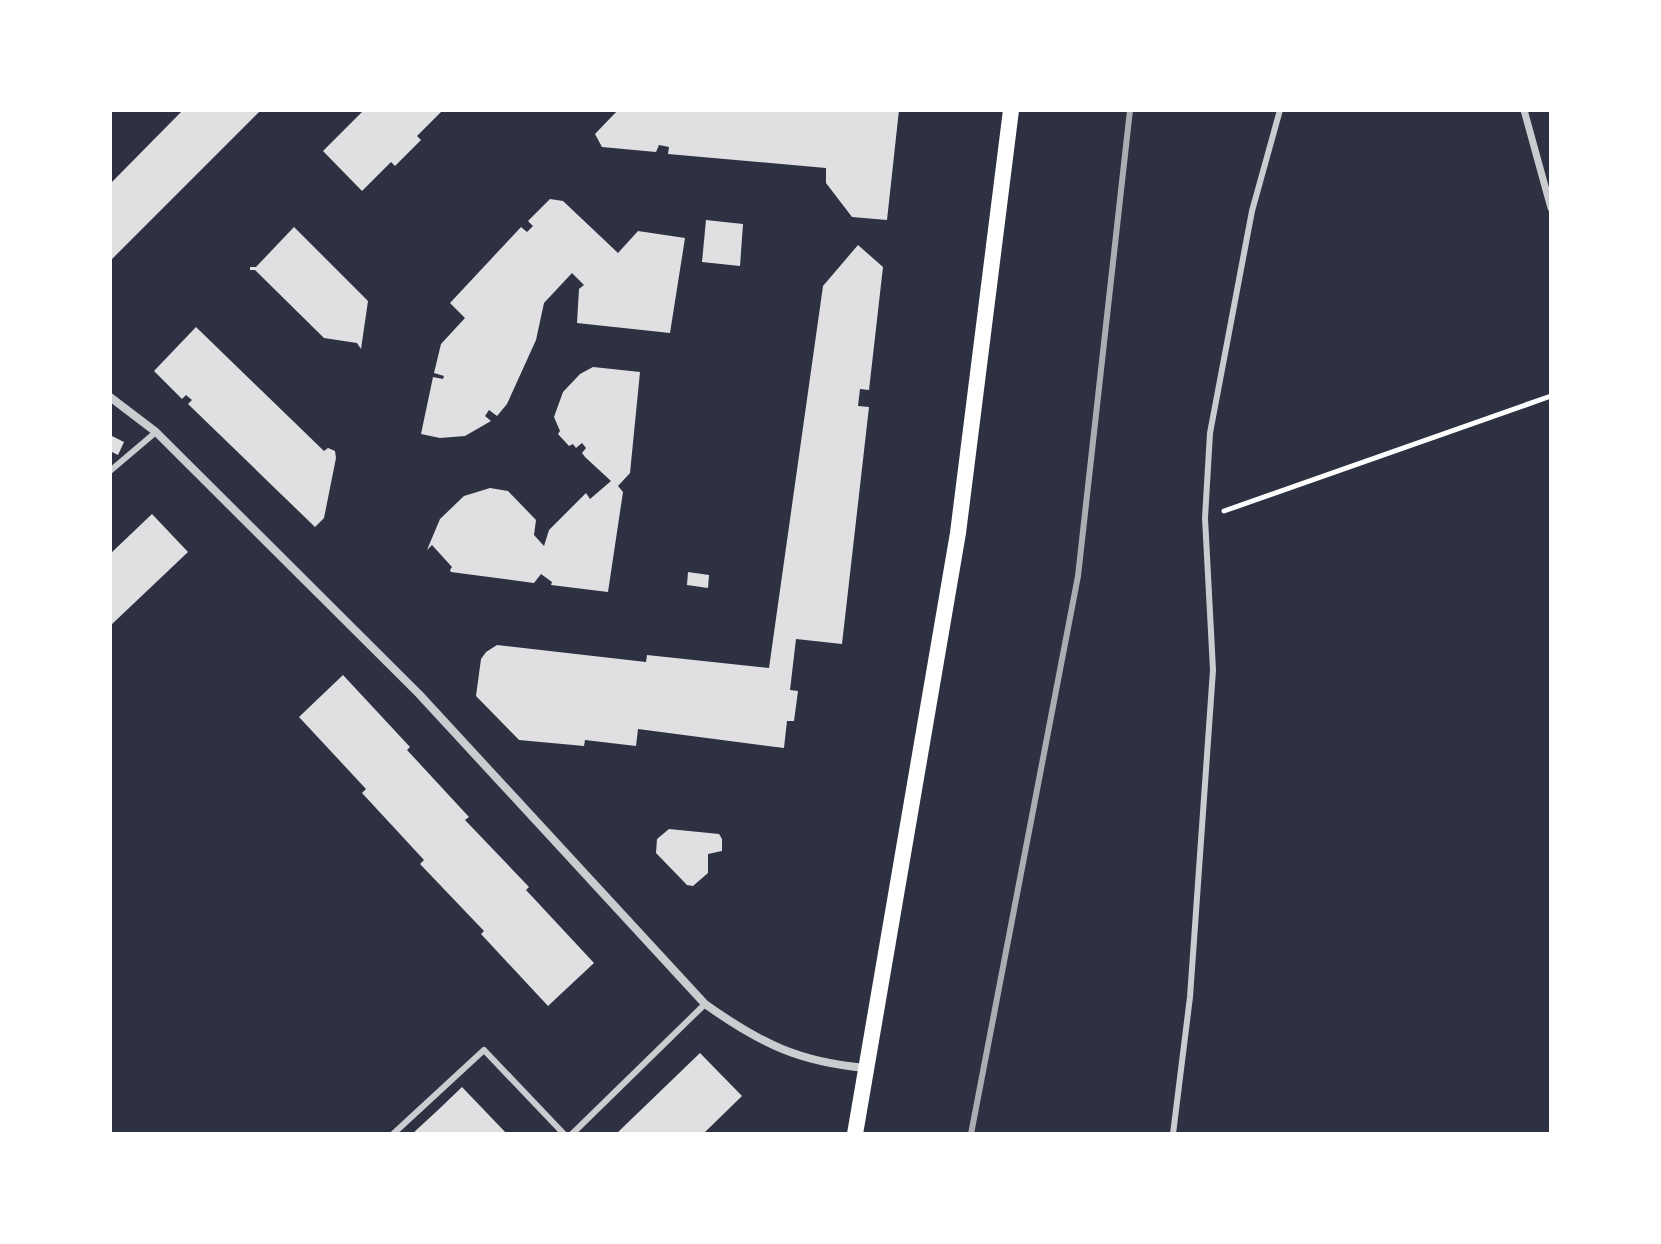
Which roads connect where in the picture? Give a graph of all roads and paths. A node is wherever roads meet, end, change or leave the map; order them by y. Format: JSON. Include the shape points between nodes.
{"nodes":[{"id":1,"x":1011,"y":110,"type":"edge"},
{"id":2,"x":1280,"y":110,"type":"edge"},
{"id":3,"x":1524,"y":110,"type":"edge"},
{"id":4,"x":1551,"y":208,"type":"edge"},
{"id":5,"x":1551,"y":396,"type":"edge"},
{"id":6,"x":110,"y":397,"type":"edge"},
{"id":7,"x":156,"y":432,"type":"junction"},
{"id":8,"x":110,"y":471,"type":"edge"},
{"id":9,"x":1205,"y":518,"type":"junction"},
{"id":10,"x":705,"y":1004,"type":"junction"},
{"id":11,"x":866,"y":1068,"type":"junction"},
{"id":12,"x":393,"y":1134,"type":"edge"},
{"id":13,"x":564,"y":1134,"type":"edge"},
{"id":14,"x":572,"y":1134,"type":"edge"},
{"id":15,"x":855,"y":1134,"type":"edge"},
{"id":16,"x":1173,"y":1134,"type":"edge"}],
"edges":[{"from":1,"to":11,"type":"main road","via":[[958,533]]},
{"from":2,"to":9,"type":"lane","via":[[1252,211],[1210,433]]},
{"from":3,"to":4,"type":"street"},
{"from":5,"to":9,"type":"path"},
{"from":6,"to":7,"type":"street"},
{"from":7,"to":8,"type":"lane"},
{"from":7,"to":10,"type":"street","via":[[419,694]]},
{"from":9,"to":16,"type":"lane","via":[[1213,670],[1190,997]]},
{"from":10,"to":11,"type":"street","via":[[748,1034],[793,1053],[829,1065]]},
{"from":10,"to":14,"type":"lane"},
{"from":11,"to":15,"type":"main road"},
{"from":12,"to":13,"type":"lane","via":[[484,1050]]}]}
